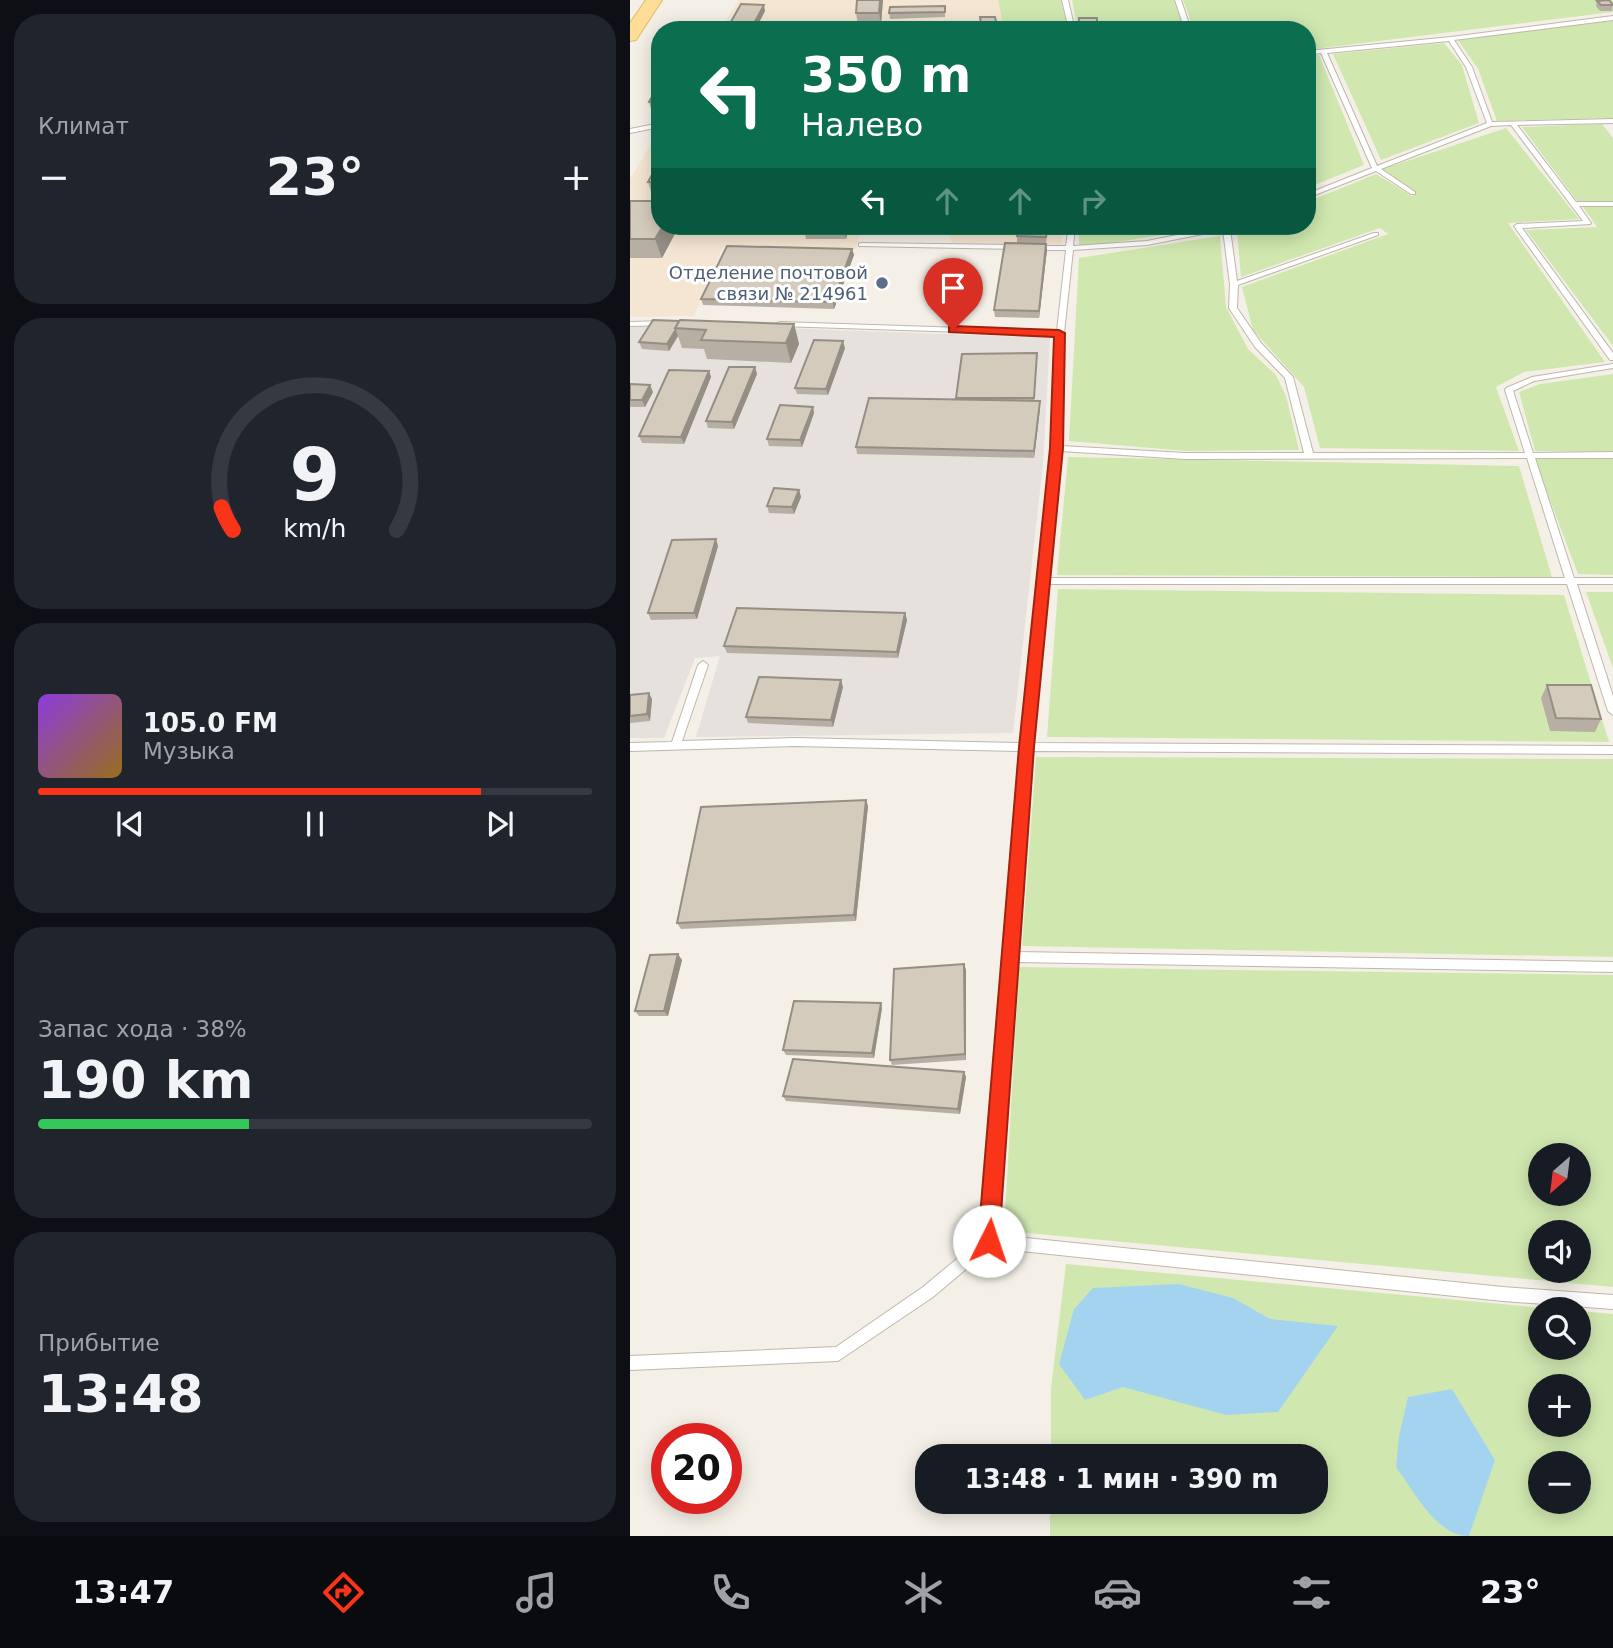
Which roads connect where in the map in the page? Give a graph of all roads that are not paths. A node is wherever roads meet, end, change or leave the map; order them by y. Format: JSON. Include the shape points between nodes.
{"nodes":[{"id":1,"x":654,"y":0,"type":"edge"},
{"id":2,"x":1065,"y":0,"type":"edge"},
{"id":3,"x":1178,"y":0,"type":"edge"},
{"id":4,"x":1613,"y":18,"type":"edge"},
{"id":5,"x":1070,"y":21,"type":"edge"},
{"id":6,"x":1185,"y":21,"type":"edge"},
{"id":7,"x":630,"y":36,"type":"edge"},
{"id":8,"x":1451,"y":38,"type":"junction"},
{"id":9,"x":1316,"y":51,"type":"edge"},
{"id":10,"x":1323,"y":51,"type":"junction"},
{"id":11,"x":1610,"y":121,"type":"edge"},
{"id":12,"x":1490,"y":124,"type":"junction"},
{"id":13,"x":1512,"y":124,"type":"junction"},
{"id":14,"x":651,"y":127,"type":"edge"},
{"id":15,"x":1613,"y":128,"type":"edge"},
{"id":16,"x":630,"y":131,"type":"edge"},
{"id":17,"x":1375,"y":168,"type":"junction"},
{"id":18,"x":1316,"y":192,"type":"edge"},
{"id":19,"x":1413,"y":193,"type":"dead end"},
{"id":20,"x":1574,"y":204,"type":"junction"},
{"id":21,"x":1613,"y":204,"type":"edge"},
{"id":22,"x":1376,"y":234,"type":"dead end"},
{"id":23,"x":1072,"y":235,"type":"edge"},
{"id":24,"x":1188,"y":235,"type":"edge"},
{"id":25,"x":1229,"y":235,"type":"edge"},
{"id":26,"x":862,"y":245,"type":"dead end"},
{"id":27,"x":1071,"y":248,"type":"junction"},
{"id":28,"x":1234,"y":284,"type":"junction"},
{"id":29,"x":671,"y":323,"type":"edge"},
{"id":30,"x":630,"y":324,"type":"edge"},
{"id":31,"x":768,"y":324,"type":"edge"},
{"id":32,"x":1059,"y":333,"type":"junction"},
{"id":33,"x":1613,"y":358,"type":"edge"},
{"id":34,"x":1613,"y":366,"type":"edge"},
{"id":35,"x":1056,"y":448,"type":"junction"},
{"id":36,"x":1309,"y":455,"type":"junction"},
{"id":37,"x":1528,"y":455,"type":"junction"},
{"id":38,"x":1613,"y":455,"type":"edge"},
{"id":39,"x":1042,"y":581,"type":"junction"},
{"id":40,"x":1571,"y":581,"type":"junction"},
{"id":41,"x":1613,"y":581,"type":"edge"},
{"id":42,"x":702,"y":665,"type":"dead end"},
{"id":43,"x":1613,"y":711,"type":"edge"},
{"id":44,"x":676,"y":745,"type":"junction"},
{"id":45,"x":630,"y":747,"type":"edge"},
{"id":46,"x":1027,"y":747,"type":"junction"},
{"id":47,"x":1613,"y":750,"type":"edge"},
{"id":48,"x":1009,"y":957,"type":"junction"},
{"id":49,"x":1613,"y":967,"type":"edge"},
{"id":50,"x":989,"y":1241,"type":"junction"},
{"id":51,"x":1613,"y":1302,"type":"edge"},
{"id":52,"x":630,"y":1363,"type":"edge"}],
"edges":[{"from":1,"to":7,"type":"main road"},
{"from":2,"to":5,"type":"lane"},
{"from":3,"to":6,"type":"lane"},
{"from":4,"to":8,"type":"lane"},
{"from":8,"to":10,"type":"lane"},
{"from":8,"to":12,"type":"lane","via":[[1469,67]]},
{"from":9,"to":10,"type":"lane"},
{"from":10,"to":17,"type":"lane"},
{"from":11,"to":13,"type":"lane"},
{"from":11,"to":15,"type":"lane"},
{"from":12,"to":13,"type":"lane"},
{"from":12,"to":17,"type":"lane"},
{"from":13,"to":20,"type":"lane"},
{"from":14,"to":16,"type":"lane"},
{"from":17,"to":18,"type":"lane"},
{"from":17,"to":19,"type":"lane"},
{"from":20,"to":21,"type":"lane"},
{"from":20,"to":33,"type":"lane","via":[[1588,223],[1517,226]]},
{"from":22,"to":28,"type":"lane"},
{"from":23,"to":27,"type":"lane"},
{"from":24,"to":27,"type":"lane"},
{"from":25,"to":28,"type":"lane"},
{"from":26,"to":27,"type":"lane"},
{"from":27,"to":32,"type":"lane"},
{"from":28,"to":36,"type":"lane","via":[[1233,308],[1258,345],[1289,377]]},
{"from":29,"to":30,"type":"lane"},
{"from":31,"to":32,"type":"lane"},
{"from":32,"to":35,"type":"lane"},
{"from":34,"to":37,"type":"lane","via":[[1532,379],[1509,390]]},
{"from":35,"to":36,"type":"lane","via":[[1185,456]]},
{"from":35,"to":39,"type":"lane"},
{"from":36,"to":37,"type":"lane"},
{"from":37,"to":38,"type":"lane"},
{"from":37,"to":40,"type":"lane"},
{"from":39,"to":40,"type":"lane"},
{"from":39,"to":46,"type":"lane"},
{"from":40,"to":41,"type":"lane"},
{"from":40,"to":43,"type":"lane"},
{"from":42,"to":44,"type":"lane"},
{"from":44,"to":45,"type":"lane"},
{"from":44,"to":46,"type":"lane","via":[[795,742]]},
{"from":46,"to":47,"type":"lane"},
{"from":46,"to":48,"type":"lane"},
{"from":48,"to":49,"type":"lane"},
{"from":48,"to":50,"type":"lane"},
{"from":50,"to":51,"type":"lane"},
{"from":50,"to":52,"type":"lane","via":[[928,1292],[838,1354]]}]}
